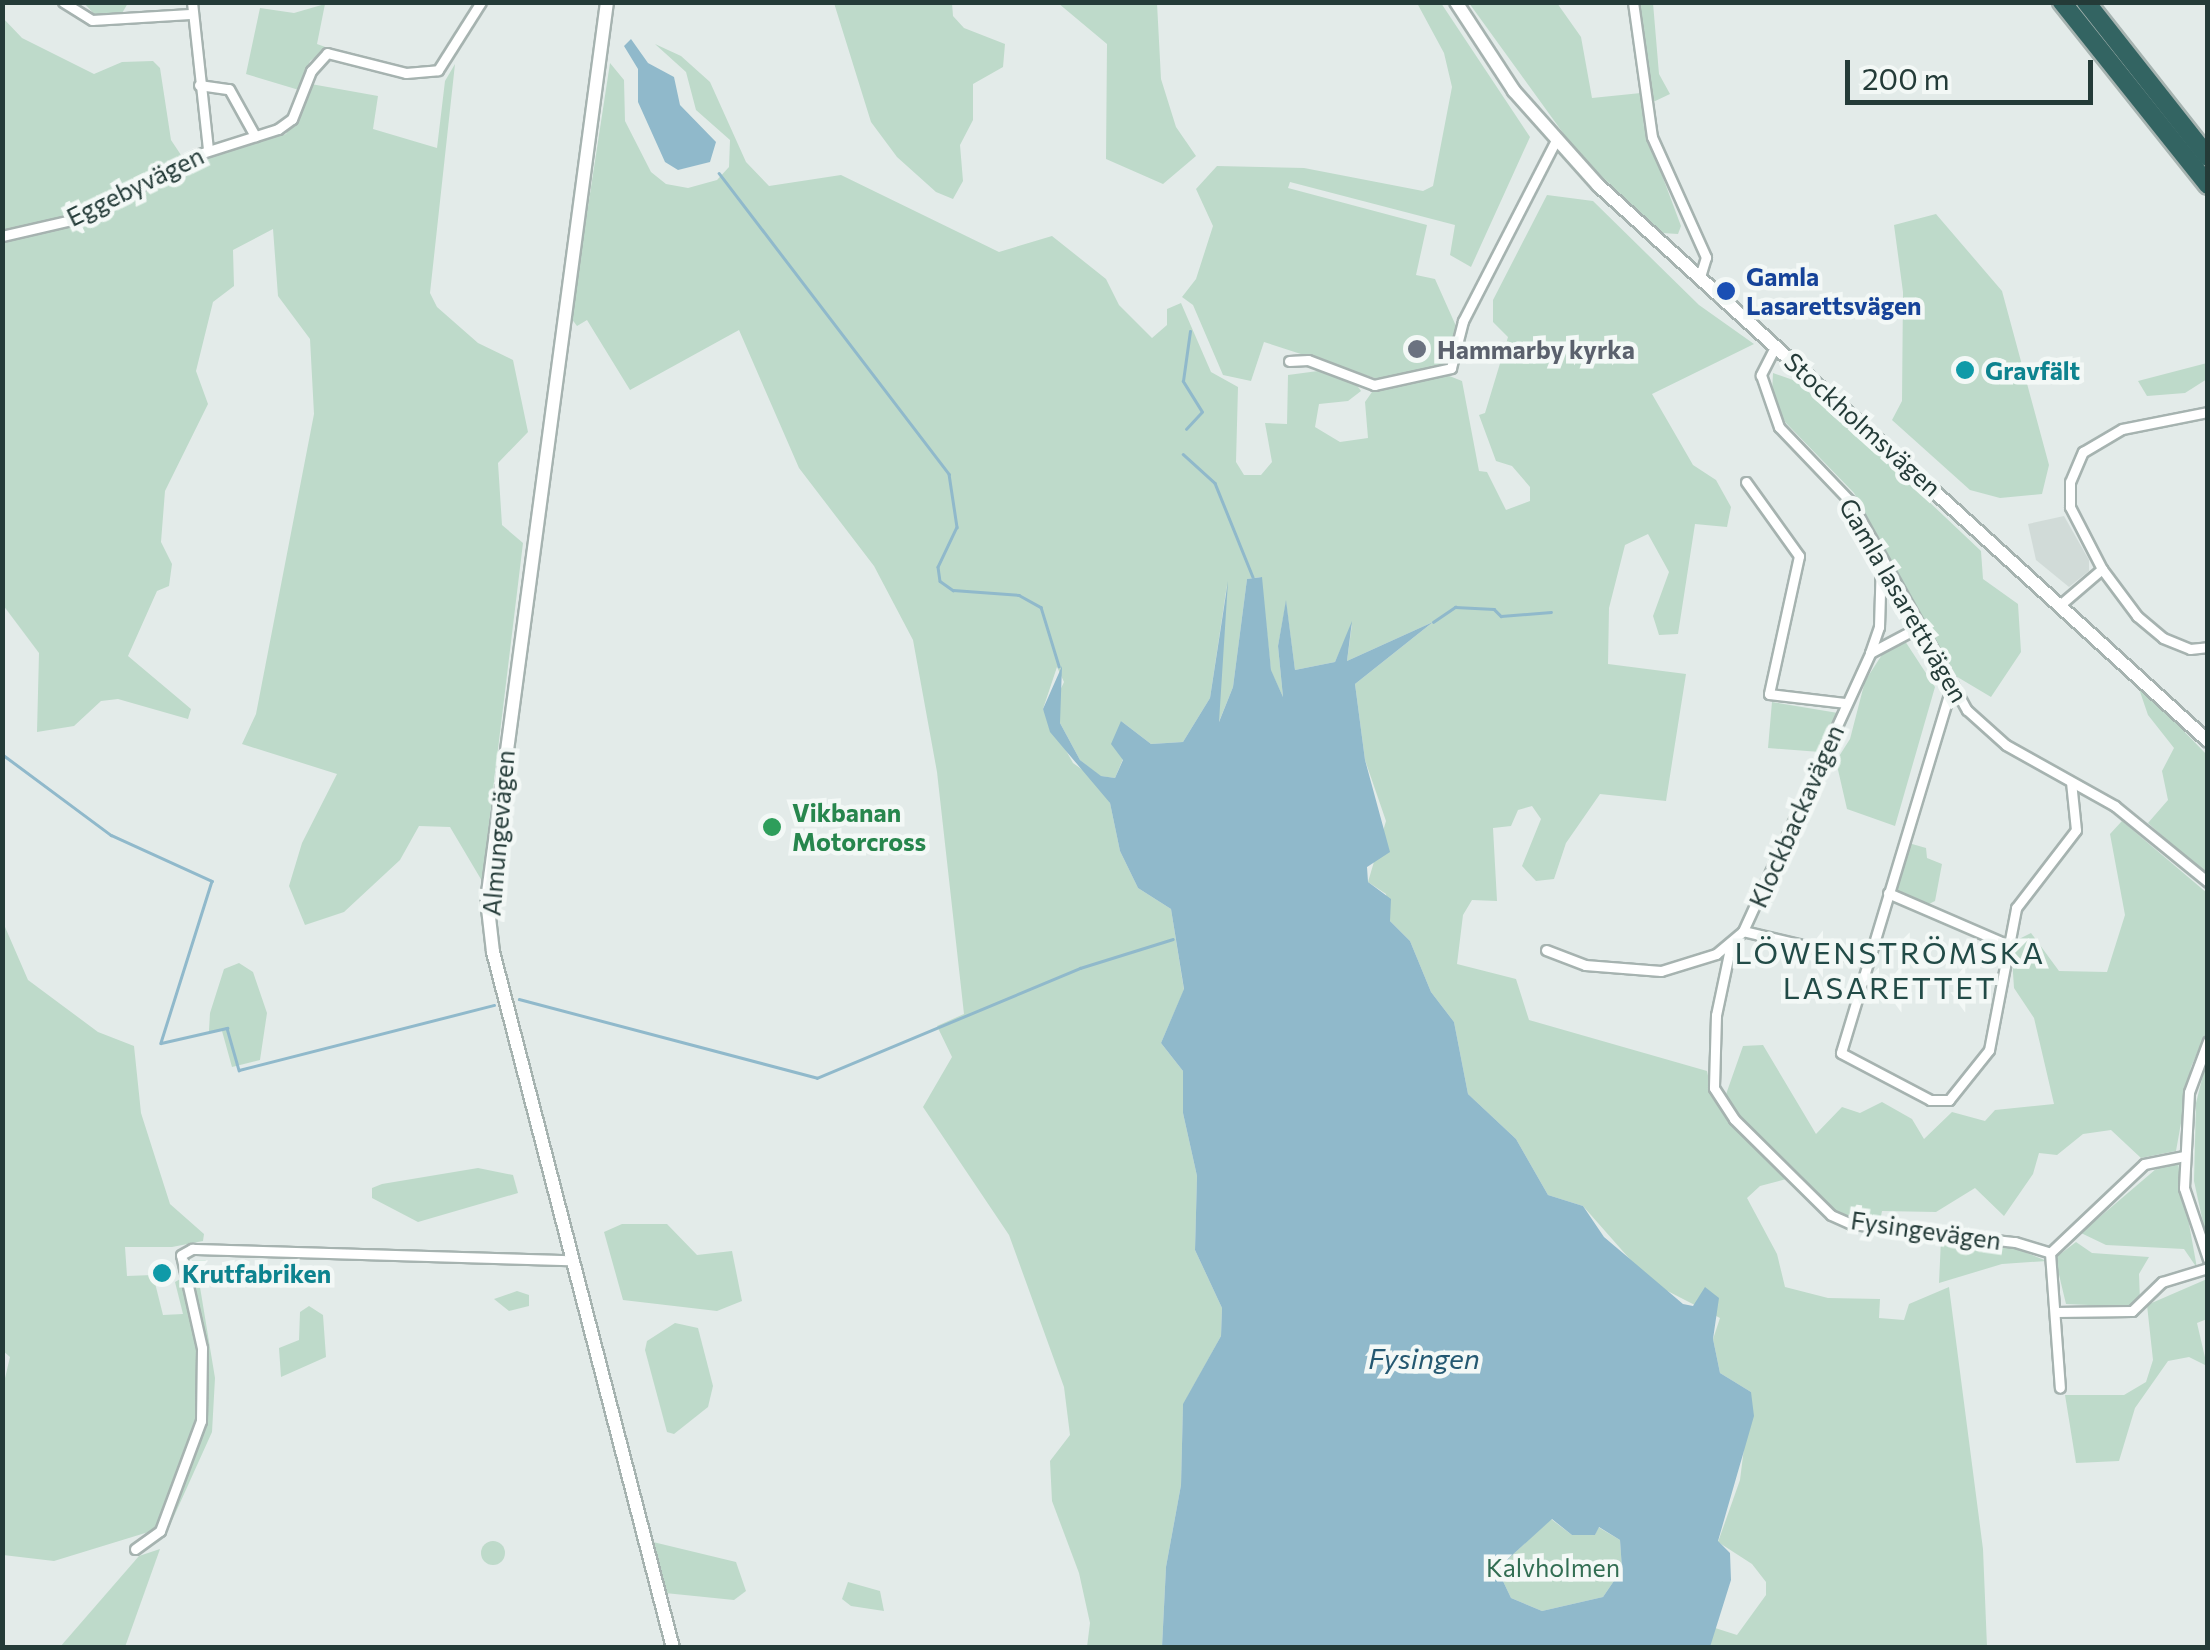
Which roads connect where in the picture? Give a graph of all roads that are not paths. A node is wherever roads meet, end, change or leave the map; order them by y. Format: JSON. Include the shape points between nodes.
{"nodes":[{"id":1,"x":63,"y":2,"type":"edge"},
{"id":2,"x":481,"y":2,"type":"edge"},
{"id":3,"x":606,"y":2,"type":"edge"},
{"id":4,"x":1456,"y":2,"type":"edge"},
{"id":5,"x":1634,"y":2,"type":"edge"},
{"id":6,"x":2062,"y":2,"type":"edge"},
{"id":7,"x":2086,"y":2,"type":"edge"},
{"id":8,"x":191,"y":8,"type":"edge"},
{"id":9,"x":199,"y":84,"type":"junction"},
{"id":10,"x":255,"y":136,"type":"junction"},
{"id":11,"x":1556,"y":140,"type":"junction"},
{"id":12,"x":208,"y":150,"type":"junction"},
{"id":13,"x":2208,"y":158,"type":"edge"},
{"id":14,"x":2208,"y":186,"type":"edge"},
{"id":15,"x":2,"y":236,"type":"edge"},
{"id":16,"x":1700,"y":277,"type":"junction"},
{"id":17,"x":1776,"y":345,"type":"junction"},
{"id":18,"x":1289,"y":361,"type":"dead end"},
{"id":19,"x":2208,"y":412,"type":"edge"},
{"id":20,"x":1746,"y":482,"type":"dead end"},
{"id":21,"x":1881,"y":554,"type":"junction"},
{"id":22,"x":2102,"y":569,"type":"junction"},
{"id":23,"x":2061,"y":604,"type":"junction"},
{"id":24,"x":1918,"y":627,"type":"junction"},
{"id":25,"x":2208,"y":647,"type":"edge"},
{"id":26,"x":1870,"y":654,"type":"junction"},
{"id":27,"x":1951,"y":688,"type":"junction"},
{"id":28,"x":1846,"y":704,"type":"junction"},
{"id":29,"x":2208,"y":741,"type":"edge"},
{"id":30,"x":2071,"y":782,"type":"junction"},
{"id":31,"x":2208,"y":882,"type":"edge"},
{"id":32,"x":1888,"y":893,"type":"junction"},
{"id":33,"x":1744,"y":931,"type":"junction"},
{"id":34,"x":1731,"y":944,"type":"junction"},
{"id":35,"x":2006,"y":944,"type":"junction"},
{"id":36,"x":1546,"y":950,"type":"dead end"},
{"id":37,"x":1866,"y":960,"type":"junction"},
{"id":38,"x":2208,"y":1041,"type":"edge"},
{"id":39,"x":2184,"y":1156,"type":"junction"},
{"id":40,"x":2050,"y":1253,"type":"junction"},
{"id":41,"x":2208,"y":1259,"type":"edge"},
{"id":42,"x":573,"y":1260,"type":"junction"},
{"id":43,"x":2208,"y":1268,"type":"edge"},
{"id":44,"x":2055,"y":1312,"type":"junction"},
{"id":45,"x":2060,"y":1388,"type":"dead end"},
{"id":46,"x":135,"y":1549,"type":"dead end"},
{"id":47,"x":673,"y":1648,"type":"edge"}],
"edges":[{"from":1,"to":8,"type":"street","via":[[92,20]]},
{"from":2,"to":10,"type":"street","name":"Eggebyvägen","via":[[438,70],[406,74],[327,53],[311,71],[292,119]]},
{"from":3,"to":42,"type":"street","name":"Almungevägen","via":[[487,900],[493,952]]},
{"from":4,"to":11,"type":"street","name":"Stockholmsvägen"},
{"from":5,"to":16,"type":"street","via":[[1652,138],[1706,257]]},
{"from":6,"to":14,"type":"highway"},
{"from":7,"to":13,"type":"highway"},
{"from":8,"to":9,"type":"street"},
{"from":9,"to":10,"type":"street","via":[[229,90]]},
{"from":9,"to":12,"type":"street"},
{"from":10,"to":12,"type":"street","name":"Eggebyvägen"},
{"from":11,"to":16,"type":"street","name":"Stockholmsvägen"},
{"from":11,"to":18,"type":"street","via":[[1463,321],[1451,368],[1374,385],[1308,360]]},
{"from":12,"to":15,"type":"street","name":"Eggebyvägen","via":[[84,217]]},
{"from":16,"to":17,"type":"street","name":"Stockholmsvägen"},
{"from":17,"to":21,"type":"street","name":"Gamla lasarettvägen","via":[[1761,375],[1779,427],[1843,492]]},
{"from":17,"to":23,"type":"street","name":"Stockholmsvägen"},
{"from":19,"to":22,"type":"street","via":[[2122,429],[2083,452],[2070,482],[2070,508]]},
{"from":20,"to":28,"type":"street","via":[[1799,556],[1769,694]]},
{"from":21,"to":24,"type":"street","name":"Gamla lasarettvägen"},
{"from":21,"to":26,"type":"street","name":"Klockbackavägen","via":[[1880,627]]},
{"from":22,"to":23,"type":"street"},
{"from":22,"to":25,"type":"street","via":[[2136,616],[2163,638],[2190,649]]},
{"from":23,"to":29,"type":"street","name":"Stockholmsvägen"},
{"from":24,"to":26,"type":"street"},
{"from":24,"to":27,"type":"street","name":"Gamla lasarettvägen"},
{"from":26,"to":28,"type":"street","name":"Klockbackavägen"},
{"from":27,"to":30,"type":"street","name":"Gamla lasarettvägen","via":[[2006,745]]},
{"from":27,"to":32,"type":"street"},
{"from":28,"to":33,"type":"street","name":"Klockbackavägen"},
{"from":30,"to":31,"type":"street","name":"Gamla lasarettvägen","via":[[2115,806]]},
{"from":30,"to":35,"type":"street","via":[[2076,830],[2016,908]]},
{"from":32,"to":35,"type":"street"},
{"from":32,"to":37,"type":"street"},
{"from":33,"to":34,"type":"street","name":"Klockbackavägen"},
{"from":33,"to":37,"type":"street"},
{"from":34,"to":36,"type":"street","name":"Klockbackavägen","via":[[1688,966],[1647,972],[1585,965]]},
{"from":34,"to":40,"type":"street","name":"Fysingevägen","via":[[1716,1015],[1714,1088],[1723,1107],[1816,1203],[1851,1224],[2015,1242]]},
{"from":35,"to":37,"type":"street","via":[[2005,992],[1989,1050],[1949,1100],[1930,1100],[1842,1053]]},
{"from":38,"to":39,"type":"street","via":[[2189,1092]]},
{"from":39,"to":40,"type":"street","via":[[2144,1164]]},
{"from":39,"to":41,"type":"street","via":[[2184,1188]]},
{"from":40,"to":44,"type":"street"},
{"from":42,"to":46,"type":"street","via":[[192,1249],[182,1255],[202,1348],[201,1421],[160,1531]]},
{"from":42,"to":47,"type":"street","name":"Almungevägen"},
{"from":43,"to":44,"type":"street","via":[[2162,1282],[2132,1310]]},
{"from":44,"to":45,"type":"street"}]}
